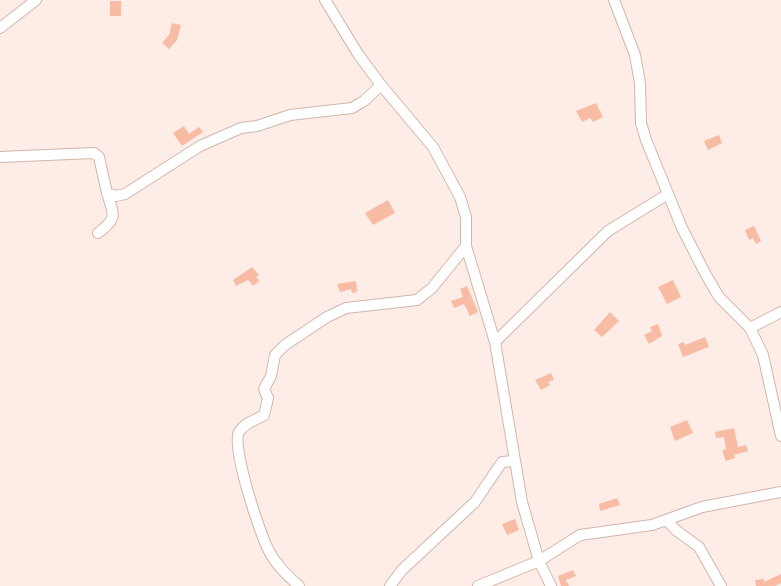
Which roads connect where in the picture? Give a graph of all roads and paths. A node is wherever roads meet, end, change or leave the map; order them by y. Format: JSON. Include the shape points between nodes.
{"nodes":[{"id":1,"x":36,"y":0,"type":"edge"},
{"id":2,"x":325,"y":0,"type":"edge"},
{"id":3,"x":614,"y":0,"type":"edge"},
{"id":4,"x":0,"y":28,"type":"edge"},
{"id":5,"x":381,"y":85,"type":"junction"},
{"id":6,"x":0,"y":157,"type":"edge"},
{"id":7,"x":107,"y":193,"type":"junction"},
{"id":8,"x":668,"y":194,"type":"junction"},
{"id":9,"x":98,"y":233,"type":"dead end"},
{"id":10,"x":466,"y":246,"type":"junction"},
{"id":11,"x":781,"y":312,"type":"edge"},
{"id":12,"x":750,"y":328,"type":"junction"},
{"id":13,"x":495,"y":342,"type":"junction"},
{"id":14,"x":781,"y":436,"type":"edge"},
{"id":15,"x":514,"y":461,"type":"junction"},
{"id":16,"x":781,"y":492,"type":"edge"},
{"id":17,"x":666,"y":520,"type":"junction"},
{"id":18,"x":539,"y":561,"type":"junction"},
{"id":19,"x":299,"y":586,"type":"edge"},
{"id":20,"x":390,"y":586,"type":"edge"},
{"id":21,"x":478,"y":586,"type":"edge"},
{"id":22,"x":551,"y":586,"type":"edge"},
{"id":23,"x":721,"y":586,"type":"edge"}],
"edges":[{"from":1,"to":4,"type":"street"},
{"from":2,"to":5,"type":"street"},
{"from":3,"to":8,"type":"street","via":[[634,55],[640,83],[641,124]]},
{"from":5,"to":7,"type":"street","via":[[352,108],[290,115],[241,128],[200,146],[126,194],[116,196]]},
{"from":5,"to":10,"type":"street","via":[[433,147],[460,196],[466,217]]},
{"from":6,"to":7,"type":"street","via":[[94,153],[99,157]]},
{"from":7,"to":9,"type":"street","via":[[114,216],[112,222]]},
{"from":8,"to":12,"type":"street","via":[[682,228],[719,297]]},
{"from":8,"to":13,"type":"street","via":[[608,231]]},
{"from":10,"to":13,"type":"street"},
{"from":10,"to":19,"type":"street","via":[[432,288],[417,300],[346,308],[327,317],[275,355],[271,376],[264,389],[268,398],[264,415],[246,424],[236,441],[250,501],[265,545],[278,566]]},
{"from":11,"to":12,"type":"street"},
{"from":12,"to":14,"type":"street","via":[[767,366]]},
{"from":13,"to":15,"type":"street"},
{"from":15,"to":18,"type":"street"},
{"from":15,"to":20,"type":"street","via":[[502,462],[475,502],[402,570]]},
{"from":16,"to":17,"type":"street","via":[[702,507]]},
{"from":17,"to":18,"type":"street","via":[[580,535]]},
{"from":17,"to":23,"type":"street","via":[[699,547]]},
{"from":18,"to":21,"type":"street"},
{"from":18,"to":22,"type":"street"}]}
